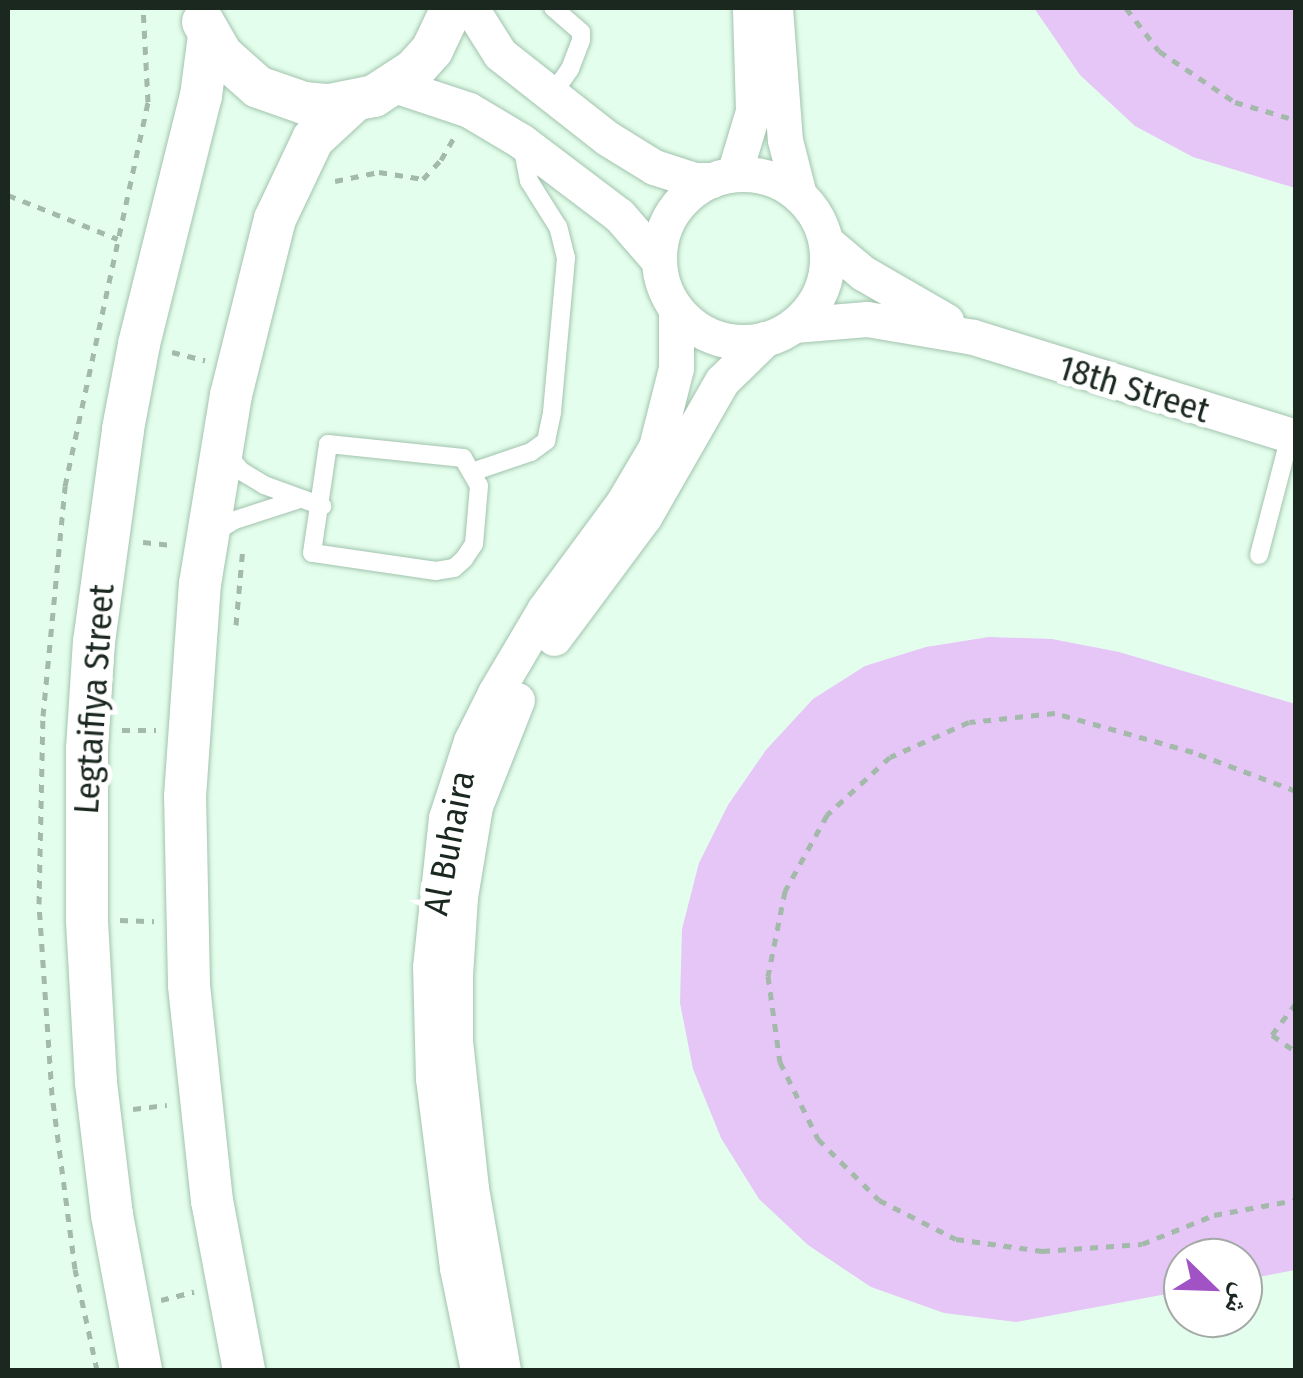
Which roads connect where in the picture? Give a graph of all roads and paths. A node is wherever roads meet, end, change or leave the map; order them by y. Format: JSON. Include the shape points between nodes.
{"nodes":[{"id":1,"x":143,"y":8,"type":"edge"},
{"id":2,"x":452,"y":8,"type":"edge"},
{"id":3,"x":471,"y":8,"type":"edge"},
{"id":4,"x":553,"y":8,"type":"edge"},
{"id":5,"x":750,"y":8,"type":"edge"},
{"id":6,"x":775,"y":8,"type":"edge"},
{"id":7,"x":1126,"y":8,"type":"edge"},
{"id":8,"x":204,"y":21,"type":"edge"},
{"id":9,"x":394,"y":86,"type":"junction"},
{"id":10,"x":552,"y":96,"type":"junction"},
{"id":11,"x":353,"y":102,"type":"junction"},
{"id":12,"x":469,"y":110,"type":"junction"},
{"id":13,"x":1296,"y":120,"type":"edge"},
{"id":14,"x":141,"y":141,"type":"dead end"},
{"id":15,"x":521,"y":141,"type":"junction"},
{"id":16,"x":638,"y":159,"type":"junction"},
{"id":17,"x":723,"y":177,"type":"junction"},
{"id":18,"x":327,"y":188,"type":"dead end"},
{"id":19,"x":8,"y":195,"type":"edge"},
{"id":20,"x":799,"y":195,"type":"junction"},
{"id":21,"x":604,"y":203,"type":"junction"},
{"id":22,"x":118,"y":239,"type":"dead end"},
{"id":23,"x":826,"y":242,"type":"junction"},
{"id":24,"x":660,"y":260,"type":"junction"},
{"id":25,"x":676,"y":309,"type":"junction"},
{"id":26,"x":779,"y":332,"type":"junction"},
{"id":27,"x":972,"y":337,"type":"junction"},
{"id":28,"x":138,"y":344,"type":"junction"},
{"id":29,"x":237,"y":368,"type":"junction"},
{"id":30,"x":1293,"y":436,"type":"edge"},
{"id":31,"x":222,"y":447,"type":"junction"},
{"id":32,"x":474,"y":471,"type":"junction"},
{"id":33,"x":297,"y":500,"type":"junction"},
{"id":34,"x":322,"y":506,"type":"junction"},
{"id":35,"x":215,"y":536,"type":"junction"},
{"id":36,"x":106,"y":537,"type":"junction"},
{"id":37,"x":1259,"y":555,"type":"dead end"},
{"id":38,"x":235,"y":632,"type":"dead end"},
{"id":39,"x":534,"y":647,"type":"junction"},
{"id":40,"x":88,"y":730,"type":"junction"},
{"id":41,"x":189,"y":730,"type":"junction"},
{"id":42,"x":1296,"y":790,"type":"edge"},
{"id":43,"x":87,"y":920,"type":"junction"},
{"id":44,"x":187,"y":921,"type":"junction"},
{"id":45,"x":1296,"y":1002,"type":"edge"},
{"id":46,"x":1296,"y":1052,"type":"edge"},
{"id":47,"x":200,"y":1101,"type":"junction"},
{"id":48,"x":100,"y":1113,"type":"junction"},
{"id":49,"x":1296,"y":1200,"type":"edge"},
{"id":50,"x":470,"y":1264,"type":"junction"},
{"id":51,"x":226,"y":1286,"type":"junction"},
{"id":52,"x":129,"y":1306,"type":"junction"},
{"id":53,"x":142,"y":1370,"type":"edge"},
{"id":54,"x":244,"y":1370,"type":"edge"},
{"id":55,"x":478,"y":1370,"type":"edge"},
{"id":56,"x":503,"y":1370,"type":"edge"}],
"edges":[{"from":1,"to":14,"type":"path","via":[[148,102]]},
{"from":2,"to":9,"type":"street","via":[[432,50]]},
{"from":3,"to":10,"type":"street","via":[[500,54]]},
{"from":4,"to":10,"type":"lane","via":[[581,40]]},
{"from":5,"to":17,"type":"street","via":[[754,111]]},
{"from":6,"to":20,"type":"street","via":[[785,140]]},
{"from":7,"to":13,"type":"path","via":[[1160,51],[1235,102]]},
{"from":8,"to":11,"type":"street","via":[[230,64],[258,87],[304,103]]},
{"from":8,"to":28,"type":"street","name":"Legtaifiya Street","via":[[197,115]]},
{"from":9,"to":11,"type":"street"},
{"from":9,"to":12,"type":"street"},
{"from":10,"to":15,"type":"street"},
{"from":10,"to":16,"type":"street"},
{"from":11,"to":29,"type":"street","via":[[313,139],[292,175]]},
{"from":12,"to":15,"type":"street"},
{"from":12,"to":18,"type":"path","via":[[441,160],[422,178],[379,172],[338,178]]},
{"from":15,"to":21,"type":"street"},
{"from":15,"to":32,"type":"lane","via":[[530,181],[558,227],[566,258],[552,412],[546,441]]},
{"from":16,"to":17,"type":"street","via":[[675,175]]},
{"from":16,"to":21,"type":"street"},
{"from":17,"to":20,"type":"street","via":[[768,178]]},
{"from":17,"to":24,"type":"street","via":[[690,193],[673,212]]},
{"from":19,"to":22,"type":"path"},
{"from":20,"to":23,"type":"street"},
{"from":21,"to":24,"type":"street"},
{"from":23,"to":26,"type":"street","via":[[824,279],[807,312]]},
{"from":23,"to":27,"type":"street","name":"18th Street","via":[[863,273]]},
{"from":24,"to":25,"type":"street"},
{"from":25,"to":26,"type":"street","via":[[716,338]]},
{"from":25,"to":39,"type":"street","name":"Al Buhaira","via":[[676,368],[656,448]]},
{"from":26,"to":27,"type":"street","name":"18th Street","via":[[867,318]]},
{"from":26,"to":39,"type":"street","name":"Al Buhaira","via":[[722,381],[644,517]]},
{"from":27,"to":30,"type":"street","name":"18th Street"},
{"from":28,"to":29,"type":"path"},
{"from":28,"to":36,"type":"street","name":"Legtaifiya Street"},
{"from":29,"to":31,"type":"street"},
{"from":30,"to":37,"type":"lane"},
{"from":31,"to":33,"type":"lane","via":[[241,471]]},
{"from":31,"to":35,"type":"street"},
{"from":32,"to":34,"type":"lane","via":[[463,458],[328,444]]},
{"from":32,"to":34,"type":"lane","via":[[474,544],[454,568],[312,552]]},
{"from":33,"to":34,"type":"lane"},
{"from":33,"to":35,"type":"lane"},
{"from":35,"to":36,"type":"path"},
{"from":35,"to":38,"type":"path","via":[[245,554]]},
{"from":35,"to":41,"type":"street"},
{"from":36,"to":40,"type":"street","name":"Legtaifiya Street"},
{"from":39,"to":50,"type":"street","name":"Al Buhaira","via":[[476,806],[443,1033]]},
{"from":40,"to":41,"type":"path"},
{"from":40,"to":43,"type":"street","name":"Legtaifiya Street"},
{"from":41,"to":44,"type":"street"},
{"from":42,"to":49,"type":"path","via":[[1055,713],[969,722],[890,757],[826,815],[785,891],[768,976],[780,1062],[818,1139],[879,1200],[956,1239],[1042,1251],[1142,1244],[1214,1216]]},
{"from":43,"to":44,"type":"path"},
{"from":43,"to":48,"type":"street","name":"Legtaifiya Street"},
{"from":44,"to":47,"type":"street"},
{"from":45,"to":46,"type":"path","via":[[1272,1035]]},
{"from":47,"to":48,"type":"path"},
{"from":47,"to":51,"type":"street"},
{"from":48,"to":52,"type":"street","name":"Legtaifiya Street"},
{"from":50,"to":55,"type":"street","name":"Al Buhaira"},
{"from":50,"to":56,"type":"street","name":"Al Buhaira"},
{"from":51,"to":52,"type":"path"},
{"from":51,"to":54,"type":"street"},
{"from":52,"to":53,"type":"street","name":"Legtaifiya Street"}]}
